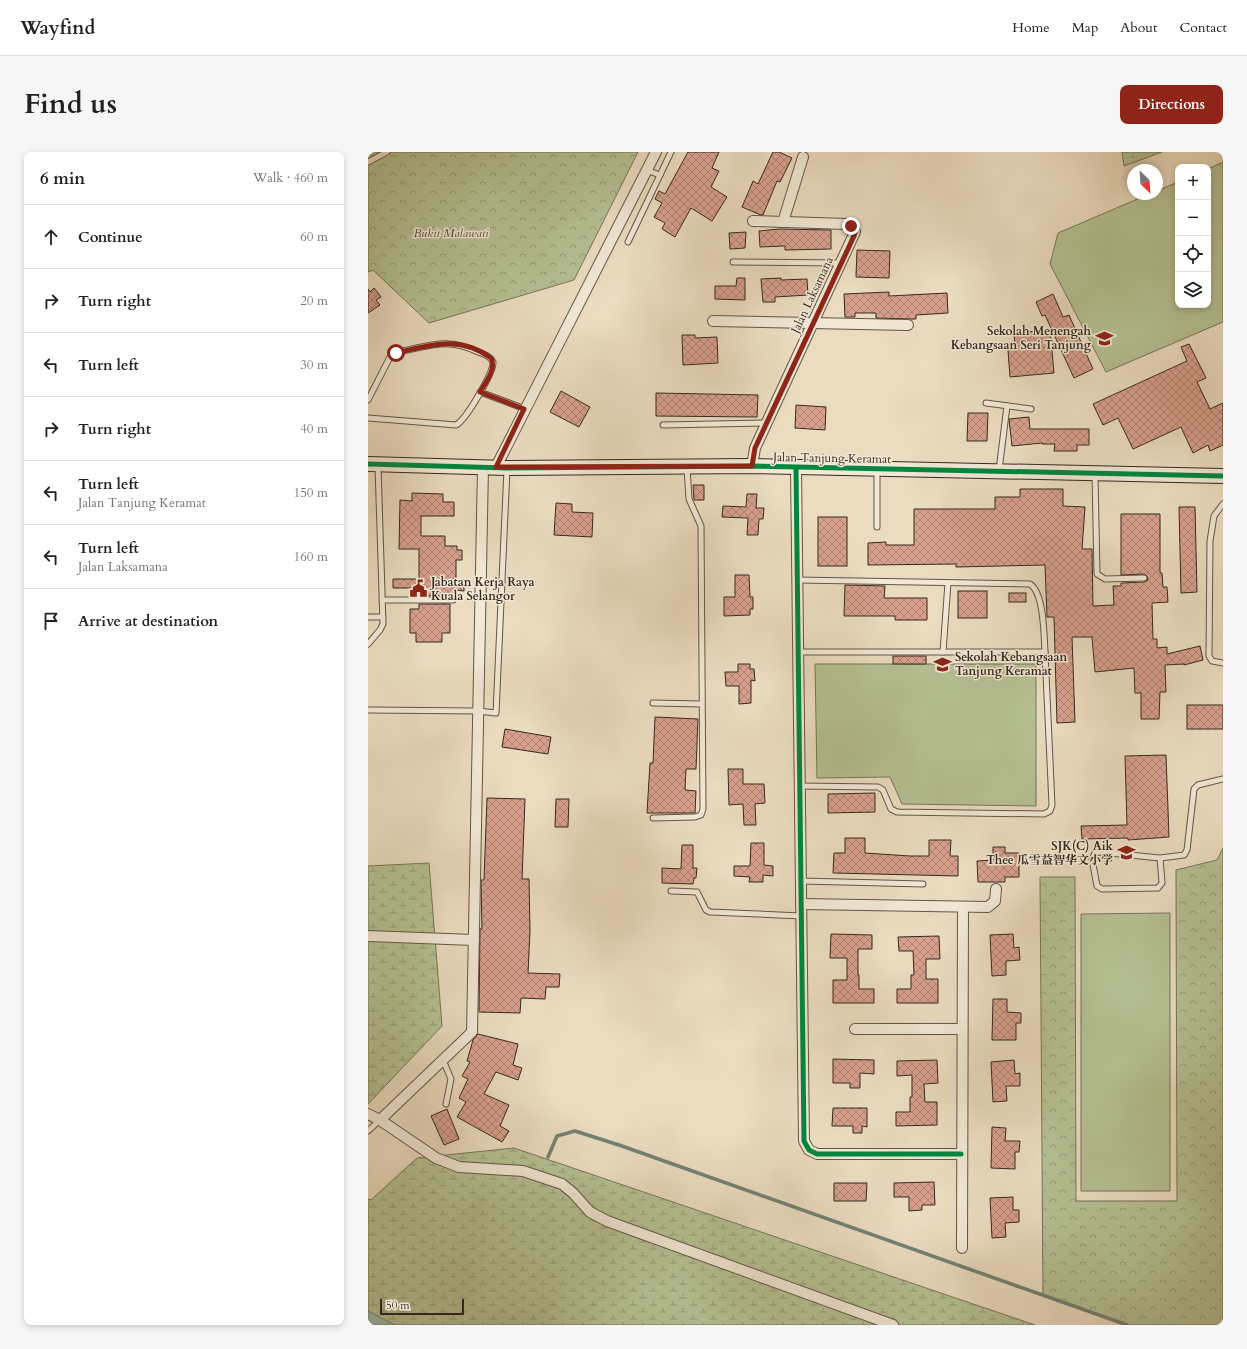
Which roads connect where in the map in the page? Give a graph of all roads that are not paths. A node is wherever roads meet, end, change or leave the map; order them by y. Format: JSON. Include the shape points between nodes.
{"nodes":[{"id":1,"x":387,"y":152,"type":"edge"},
{"id":2,"x":656,"y":152,"type":"edge"},
{"id":3,"x":671,"y":152,"type":"edge"},
{"id":4,"x":803,"y":157,"type":"dead end"},
{"id":5,"x":368,"y":162,"type":"edge"},
{"id":6,"x":646,"y":170,"type":"junction"},
{"id":7,"x":660,"y":175,"type":"junction"},
{"id":8,"x":753,"y":221,"type":"dead end"},
{"id":9,"x":783,"y":222,"type":"junction"},
{"id":10,"x":628,"y":242,"type":"dead end"},
{"id":11,"x":733,"y":262,"type":"dead end"},
{"id":12,"x":842,"y":263,"type":"junction"},
{"id":13,"x":713,"y":321,"type":"dead end"},
{"id":14,"x":813,"y":324,"type":"junction"},
{"id":15,"x":908,"y":325,"type":"dead end"},
{"id":16,"x":480,"y":392,"type":"junction"},
{"id":17,"x":368,"y":400,"type":"edge"},
{"id":18,"x":986,"y":403,"type":"dead end"},
{"id":19,"x":1007,"y":406,"type":"junction"},
{"id":20,"x":524,"y":409,"type":"junction"},
{"id":21,"x":1031,"y":409,"type":"dead end"},
{"id":22,"x":368,"y":418,"type":"edge"},
{"id":23,"x":767,"y":423,"type":"junction"},
{"id":24,"x":663,"y":424,"type":"dead end"},
{"id":25,"x":373,"y":464,"type":"edge"},
{"id":26,"x":687,"y":465,"type":"junction"},
{"id":27,"x":752,"y":466,"type":"junction"},
{"id":28,"x":496,"y":467,"type":"junction"},
{"id":29,"x":796,"y":468,"type":"junction"},
{"id":30,"x":877,"y":468,"type":"junction"},
{"id":31,"x":999,"y":471,"type":"junction"},
{"id":32,"x":1095,"y":473,"type":"junction"},
{"id":33,"x":1223,"y":476,"type":"edge"},
{"id":34,"x":1223,"y":504,"type":"edge"},
{"id":35,"x":878,"y":527,"type":"dead end"},
{"id":36,"x":1144,"y":578,"type":"dead end"},
{"id":37,"x":797,"y":580,"type":"junction"},
{"id":38,"x":948,"y":583,"type":"junction"},
{"id":39,"x":382,"y":600,"type":"junction"},
{"id":40,"x":453,"y":600,"type":"dead end"},
{"id":41,"x":368,"y":617,"type":"edge"},
{"id":42,"x":383,"y":617,"type":"junction"},
{"id":43,"x":368,"y":644,"type":"edge"},
{"id":44,"x":798,"y":652,"type":"junction"},
{"id":45,"x":943,"y":652,"type":"junction"},
{"id":46,"x":1045,"y":652,"type":"junction"},
{"id":47,"x":1223,"y":663,"type":"edge"},
{"id":48,"x":653,"y":703,"type":"dead end"},
{"id":49,"x":702,"y":704,"type":"junction"},
{"id":50,"x":368,"y":710,"type":"edge"},
{"id":51,"x":478,"y":711,"type":"junction"},
{"id":52,"x":1223,"y":779,"type":"edge"},
{"id":53,"x":800,"y":786,"type":"junction"},
{"id":54,"x":653,"y":818,"type":"dead end"},
{"id":55,"x":1160,"y":858,"type":"junction"},
{"id":56,"x":801,"y":881,"type":"junction"},
{"id":57,"x":923,"y":884,"type":"dead end"},
{"id":58,"x":996,"y":889,"type":"dead end"},
{"id":59,"x":671,"y":891,"type":"dead end"},
{"id":60,"x":801,"y":904,"type":"junction"},
{"id":61,"x":963,"y":907,"type":"junction"},
{"id":62,"x":802,"y":916,"type":"junction"},
{"id":63,"x":368,"y":936,"type":"edge"},
{"id":64,"x":474,"y":940,"type":"junction"},
{"id":65,"x":855,"y":1029,"type":"dead end"},
{"id":66,"x":962,"y":1029,"type":"junction"},
{"id":67,"x":443,"y":1060,"type":"junction"},
{"id":68,"x":446,"y":1104,"type":"dead end"},
{"id":69,"x":368,"y":1114,"type":"edge"},
{"id":70,"x":380,"y":1120,"type":"junction"},
{"id":71,"x":368,"y":1131,"type":"edge"},
{"id":72,"x":961,"y":1154,"type":"junction"},
{"id":73,"x":962,"y":1248,"type":"dead end"},
{"id":74,"x":893,"y":1325,"type":"edge"}],
"edges":[{"from":1,"to":5,"type":"lane"},
{"from":2,"to":6,"type":"street"},
{"from":3,"to":7,"type":"lane"},
{"from":4,"to":9,"type":"street"},
{"from":6,"to":7,"type":"lane"},
{"from":6,"to":20,"type":"street"},
{"from":7,"to":10,"type":"lane"},
{"from":8,"to":9,"type":"street","name":"Jalan Laksamana"},
{"from":9,"to":12,"type":"street","name":"Jalan Laksamana","via":[[851,226],[855,232]]},
{"from":11,"to":12,"type":"lane"},
{"from":12,"to":14,"type":"street","name":"Jalan Laksamana"},
{"from":13,"to":14,"type":"street"},
{"from":14,"to":15,"type":"street"},
{"from":14,"to":23,"type":"street","name":"Jalan Laksamana"},
{"from":16,"to":17,"type":"lane","via":[[492,370],[491,358],[463,345],[438,343],[391,355]]},
{"from":16,"to":20,"type":"lane"},
{"from":16,"to":22,"type":"lane","via":[[456,425]]},
{"from":18,"to":19,"type":"lane"},
{"from":19,"to":21,"type":"lane"},
{"from":19,"to":31,"type":"lane"},
{"from":20,"to":28,"type":"street"},
{"from":23,"to":24,"type":"lane"},
{"from":23,"to":27,"type":"street","name":"Jalan Laksamana","via":[[755,448]]},
{"from":25,"to":28,"type":"street","name":"Jalan Tanjung Keramat"},
{"from":25,"to":39,"type":"lane"},
{"from":26,"to":27,"type":"street","name":"Jalan Tanjung Keramat"},
{"from":26,"to":28,"type":"street","name":"Jalan Tanjung Keramat"},
{"from":26,"to":49,"type":"lane","via":[[689,499],[701,526]]},
{"from":27,"to":29,"type":"street","name":"Jalan Tanjung Keramat"},
{"from":28,"to":51,"type":"street"},
{"from":28,"to":51,"type":"lane","via":[[496,713]]},
{"from":29,"to":30,"type":"street","name":"Jalan Tanjung Keramat"},
{"from":29,"to":37,"type":"street"},
{"from":30,"to":31,"type":"street","name":"Jalan Tanjung Keramat"},
{"from":30,"to":35,"type":"lane"},
{"from":31,"to":32,"type":"street","name":"Jalan Tanjung Keramat"},
{"from":32,"to":33,"type":"street","name":"Jalan Tanjung Keramat"},
{"from":32,"to":36,"type":"lane","via":[[1097,574],[1105,579]]},
{"from":34,"to":47,"type":"lane","via":[[1214,516],[1210,541],[1209,648],[1212,662]]},
{"from":37,"to":38,"type":"lane"},
{"from":37,"to":44,"type":"street"},
{"from":38,"to":45,"type":"lane"},
{"from":38,"to":46,"type":"lane","via":[[1034,586],[1039,599]]},
{"from":39,"to":40,"type":"lane"},
{"from":39,"to":42,"type":"lane"},
{"from":41,"to":42,"type":"lane"},
{"from":42,"to":43,"type":"lane","via":[[380,630]]},
{"from":44,"to":45,"type":"lane"},
{"from":44,"to":53,"type":"street"},
{"from":45,"to":46,"type":"lane"},
{"from":46,"to":53,"type":"lane","via":[[1052,806],[1047,813],[897,812],[891,809],[883,790],[878,787]]},
{"from":48,"to":49,"type":"lane"},
{"from":49,"to":54,"type":"lane","via":[[703,812],[695,817]]},
{"from":50,"to":51,"type":"lane"},
{"from":51,"to":64,"type":"street"},
{"from":52,"to":55,"type":"lane","via":[[1195,786],[1186,853],[1181,856]]},
{"from":53,"to":56,"type":"street"},
{"from":55,"to":55,"type":"lane","via":[[1095,853],[1092,859],[1097,886],[1102,889],[1158,888],[1162,883]]},
{"from":56,"to":57,"type":"lane"},
{"from":56,"to":60,"type":"street"},
{"from":58,"to":61,"type":"street","via":[[995,901],[991,906]]},
{"from":59,"to":62,"type":"lane","via":[[696,892],[706,910],[710,912]]},
{"from":60,"to":61,"type":"street"},
{"from":60,"to":62,"type":"street"},
{"from":61,"to":66,"type":"street"},
{"from":62,"to":72,"type":"street","via":[[804,1141],[809,1150],[817,1154]]},
{"from":63,"to":64,"type":"street"},
{"from":64,"to":67,"type":"street","via":[[472,1032]]},
{"from":65,"to":66,"type":"street"},
{"from":66,"to":72,"type":"street"},
{"from":67,"to":68,"type":"lane","via":[[451,1080]]},
{"from":67,"to":70,"type":"street"},
{"from":69,"to":70,"type":"street"},
{"from":70,"to":71,"type":"lane"},
{"from":70,"to":74,"type":"street","via":[[436,1158],[459,1168],[523,1171],[562,1184],[590,1212],[607,1221]]},
{"from":72,"to":73,"type":"street"}]}
